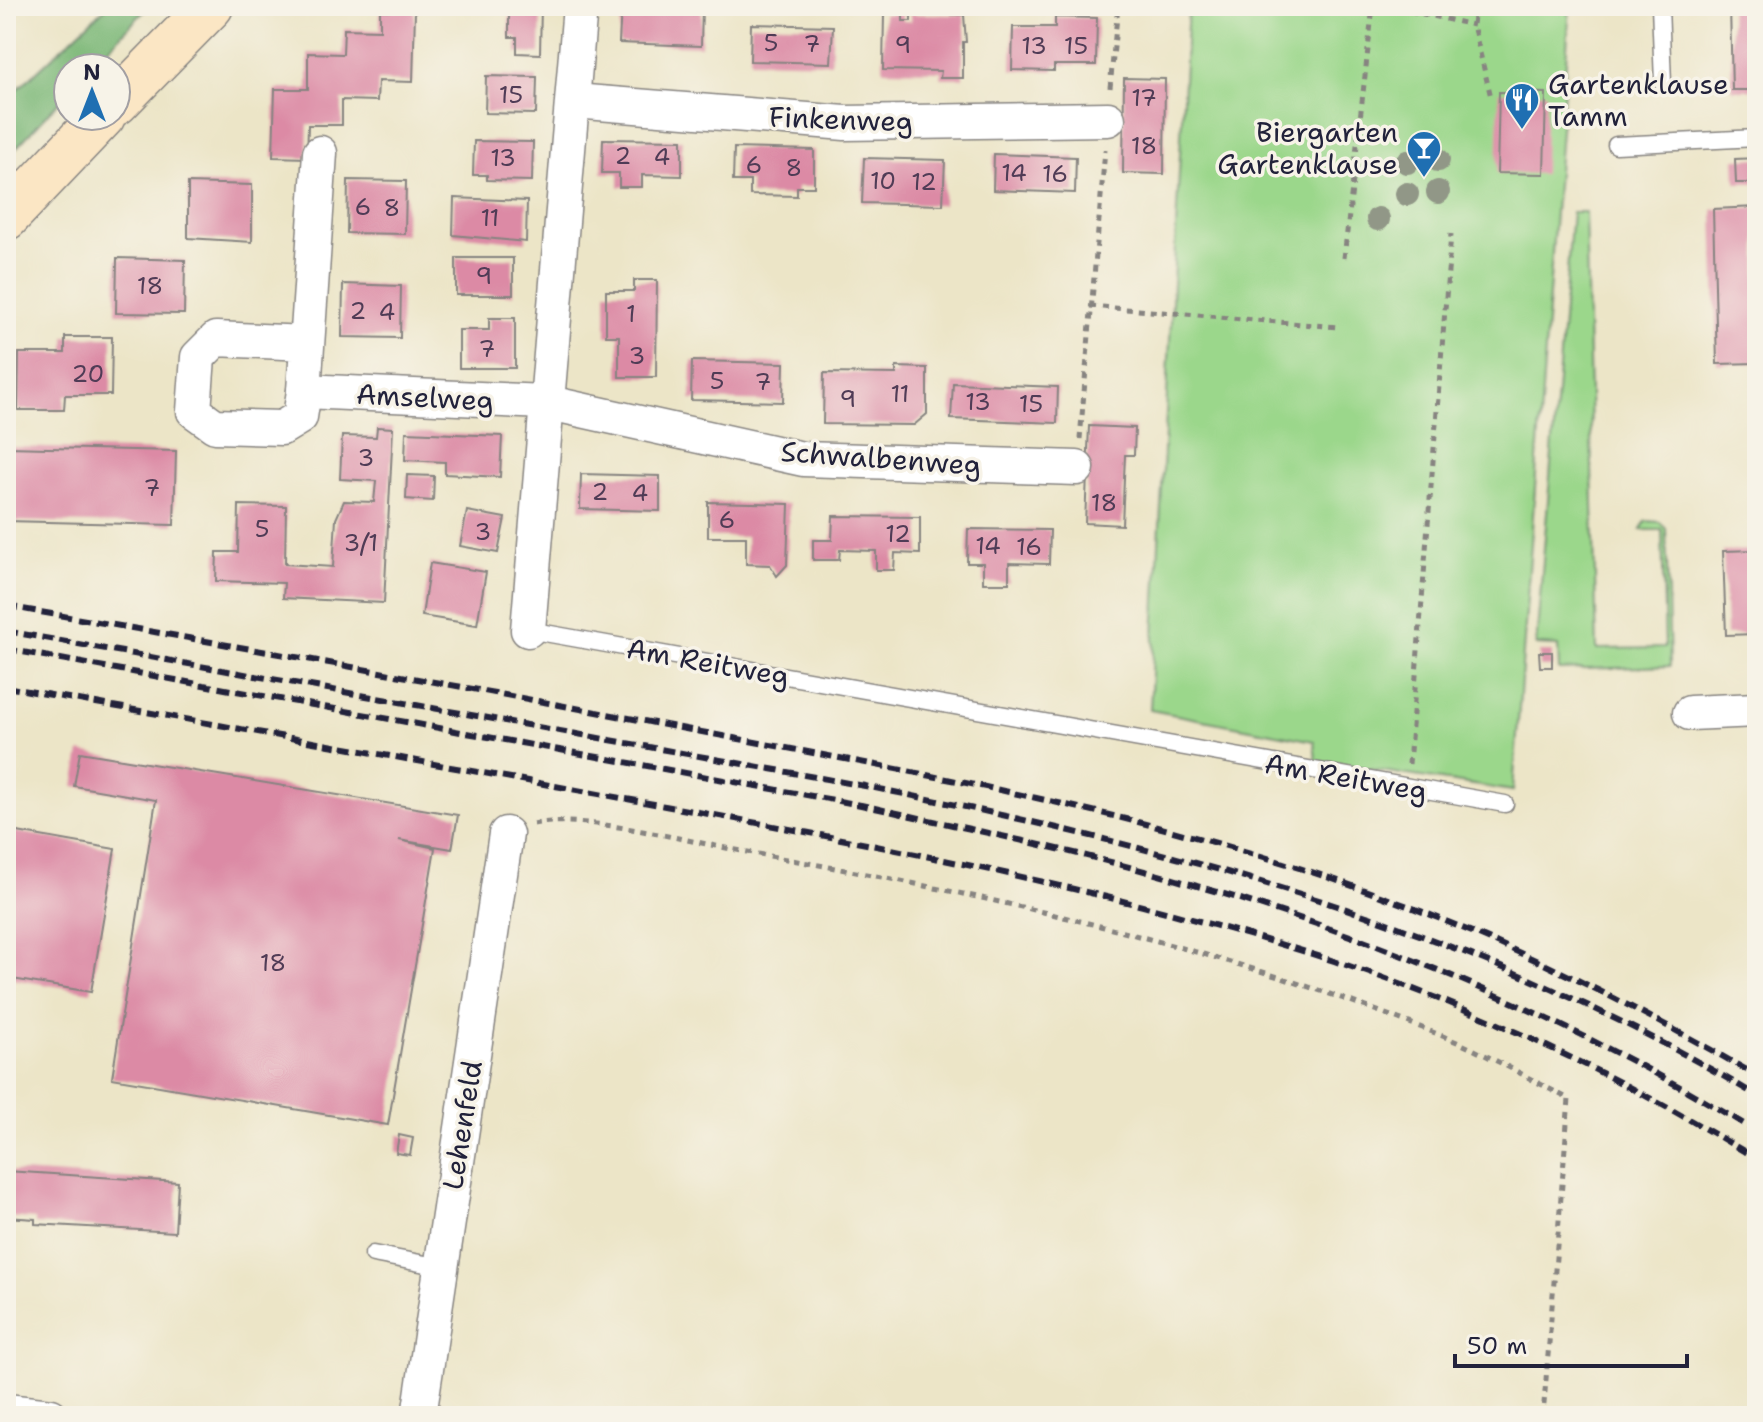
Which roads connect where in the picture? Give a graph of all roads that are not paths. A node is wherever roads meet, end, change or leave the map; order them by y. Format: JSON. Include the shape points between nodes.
{"nodes":[{"id":1,"x":211,"y":6,"type":"edge"},
{"id":2,"x":580,"y":6,"type":"edge"},
{"id":3,"x":1660,"y":6,"type":"edge"},
{"id":4,"x":1663,"y":83,"type":"dead end"},
{"id":5,"x":132,"y":87,"type":"edge"},
{"id":6,"x":574,"y":101,"type":"junction"},
{"id":7,"x":1108,"y":119,"type":"road end"},
{"id":8,"x":88,"y":132,"type":"edge"},
{"id":9,"x":1757,"y":138,"type":"edge"},
{"id":10,"x":1616,"y":145,"type":"dead end"},
{"id":11,"x":320,"y":153,"type":"dead end"},
{"id":12,"x":6,"y":218,"type":"edge"},
{"id":13,"x":306,"y":343,"type":"junction"},
{"id":14,"x":304,"y":391,"type":"junction"},
{"id":15,"x":545,"y":402,"type":"junction"},
{"id":16,"x":1077,"y":468,"type":"road end"},
{"id":17,"x":528,"y":630,"type":"joint"},
{"id":18,"x":1757,"y":710,"type":"edge"},
{"id":19,"x":1690,"y":713,"type":"dead end"},
{"id":20,"x":1505,"y":804,"type":"dead end"},
{"id":21,"x":506,"y":834,"type":"road end"},
{"id":22,"x":373,"y":1254,"type":"dead end"},
{"id":23,"x":441,"y":1267,"type":"junction"},
{"id":24,"x":6,"y":1411,"type":"edge"},
{"id":25,"x":51,"y":1416,"type":"edge"},
{"id":26,"x":419,"y":1416,"type":"edge"}],
"edges":[{"from":1,"to":5,"type":"main road"},
{"from":2,"to":6,"type":"street","name":"Am Reitweg"},
{"from":3,"to":4,"type":"lane"},
{"from":6,"to":7,"type":"street","name":"Finkenweg","via":[[845,123]]},
{"from":6,"to":15,"type":"street","name":"Am Reitweg"},
{"from":8,"to":12,"type":"main road"},
{"from":9,"to":10,"type":"lane"},
{"from":11,"to":13,"type":"street"},
{"from":13,"to":14,"type":"street"},
{"from":13,"to":14,"type":"street","via":[[216,339],[198,357],[194,411],[215,426],[282,428],[300,417]]},
{"from":14,"to":15,"type":"street","name":"Amselweg"},
{"from":15,"to":16,"type":"street","name":"Schwalbenweg","via":[[803,459]]},
{"from":15,"to":17,"type":"street","name":"Am Reitweg"},
{"from":17,"to":20,"type":"lane","name":"Am Reitweg"},
{"from":18,"to":19,"type":"street"},
{"from":21,"to":23,"type":"street","name":"Lehenfeld"},
{"from":22,"to":23,"type":"lane"},
{"from":23,"to":26,"type":"street","name":"Lehenfeld"},
{"from":24,"to":25,"type":"street"}]}
